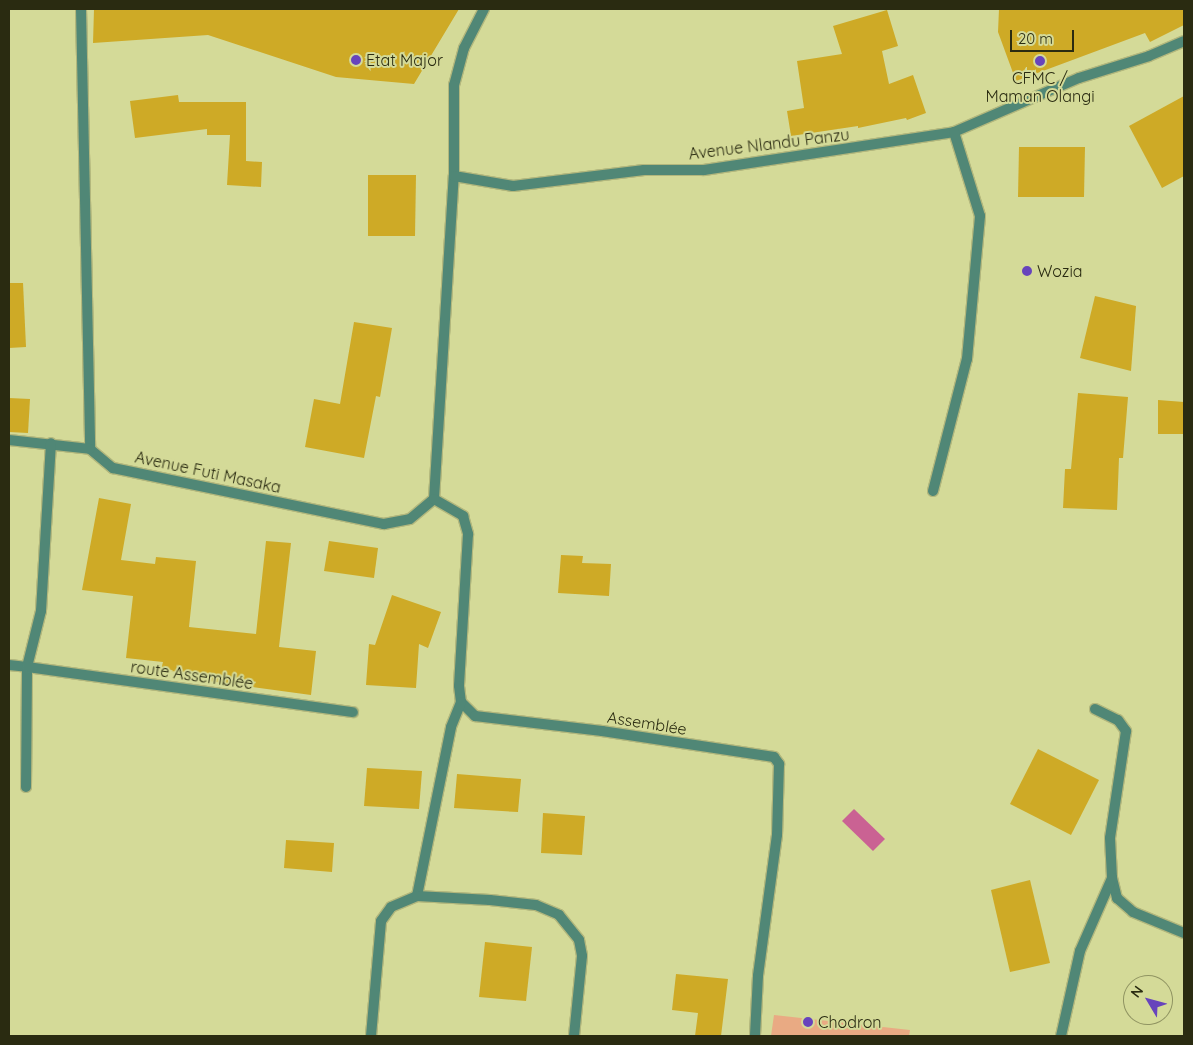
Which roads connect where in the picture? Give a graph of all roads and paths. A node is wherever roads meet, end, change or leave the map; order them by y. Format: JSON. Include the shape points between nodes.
{"nodes":[{"id":1,"x":81,"y":9,"type":"edge"},
{"id":2,"x":484,"y":9,"type":"edge"},
{"id":3,"x":1184,"y":41,"type":"edge"},
{"id":4,"x":954,"y":132,"type":"junction"},
{"id":5,"x":454,"y":176,"type":"junction"},
{"id":6,"x":9,"y":440,"type":"edge"},
{"id":7,"x":50,"y":443,"type":"junction"},
{"id":8,"x":90,"y":449,"type":"junction"},
{"id":9,"x":933,"y":491,"type":"dead end"},
{"id":10,"x":434,"y":499,"type":"junction"},
{"id":11,"x":9,"y":665,"type":"edge"},
{"id":12,"x":27,"y":667,"type":"junction"},
{"id":13,"x":461,"y":702,"type":"junction"},
{"id":14,"x":1095,"y":710,"type":"dead end"},
{"id":15,"x":353,"y":712,"type":"dead end"},
{"id":16,"x":26,"y":787,"type":"dead end"},
{"id":17,"x":1112,"y":878,"type":"junction"},
{"id":18,"x":417,"y":896,"type":"junction"},
{"id":19,"x":1184,"y":933,"type":"edge"},
{"id":20,"x":371,"y":1036,"type":"edge"},
{"id":21,"x":574,"y":1036,"type":"edge"},
{"id":22,"x":755,"y":1036,"type":"edge"},
{"id":23,"x":1061,"y":1036,"type":"edge"}],
"edges":[{"from":1,"to":8,"type":"street"},
{"from":2,"to":5,"type":"street","via":[[464,48],[454,85]]},
{"from":3,"to":4,"type":"street","name":"Avenue Nlandu Panzu","via":[[1149,56],[1079,78]]},
{"from":4,"to":5,"type":"street","name":"Avenue Nlandu Panzu","via":[[704,170],[644,170],[513,186]]},
{"from":4,"to":9,"type":"street","via":[[980,216],[967,358]]},
{"from":5,"to":10,"type":"street"},
{"from":6,"to":7,"type":"street"},
{"from":7,"to":8,"type":"street"},
{"from":7,"to":12,"type":"street","via":[[41,611]]},
{"from":8,"to":10,"type":"street","name":"Avenue Futi Masaka","via":[[113,468],[384,524],[410,519]]},
{"from":10,"to":13,"type":"street","via":[[463,516],[468,534],[459,686]]},
{"from":11,"to":12,"type":"street","name":"route Assemblée"},
{"from":12,"to":15,"type":"street","name":"route Assemblée"},
{"from":12,"to":16,"type":"street"},
{"from":13,"to":18,"type":"street","via":[[450,734]]},
{"from":13,"to":22,"type":"street","name":"Assemblée","via":[[475,716],[774,757],[779,764],[776,835],[758,976]]},
{"from":14,"to":17,"type":"street","via":[[1118,720],[1126,731],[1110,838]]},
{"from":17,"to":19,"type":"street","via":[[1117,898],[1133,912]]},
{"from":17,"to":23,"type":"street","via":[[1080,951]]},
{"from":18,"to":20,"type":"street","via":[[391,907],[381,921]]},
{"from":18,"to":21,"type":"street","via":[[536,905],[559,915],[579,940],[582,956]]}]}
